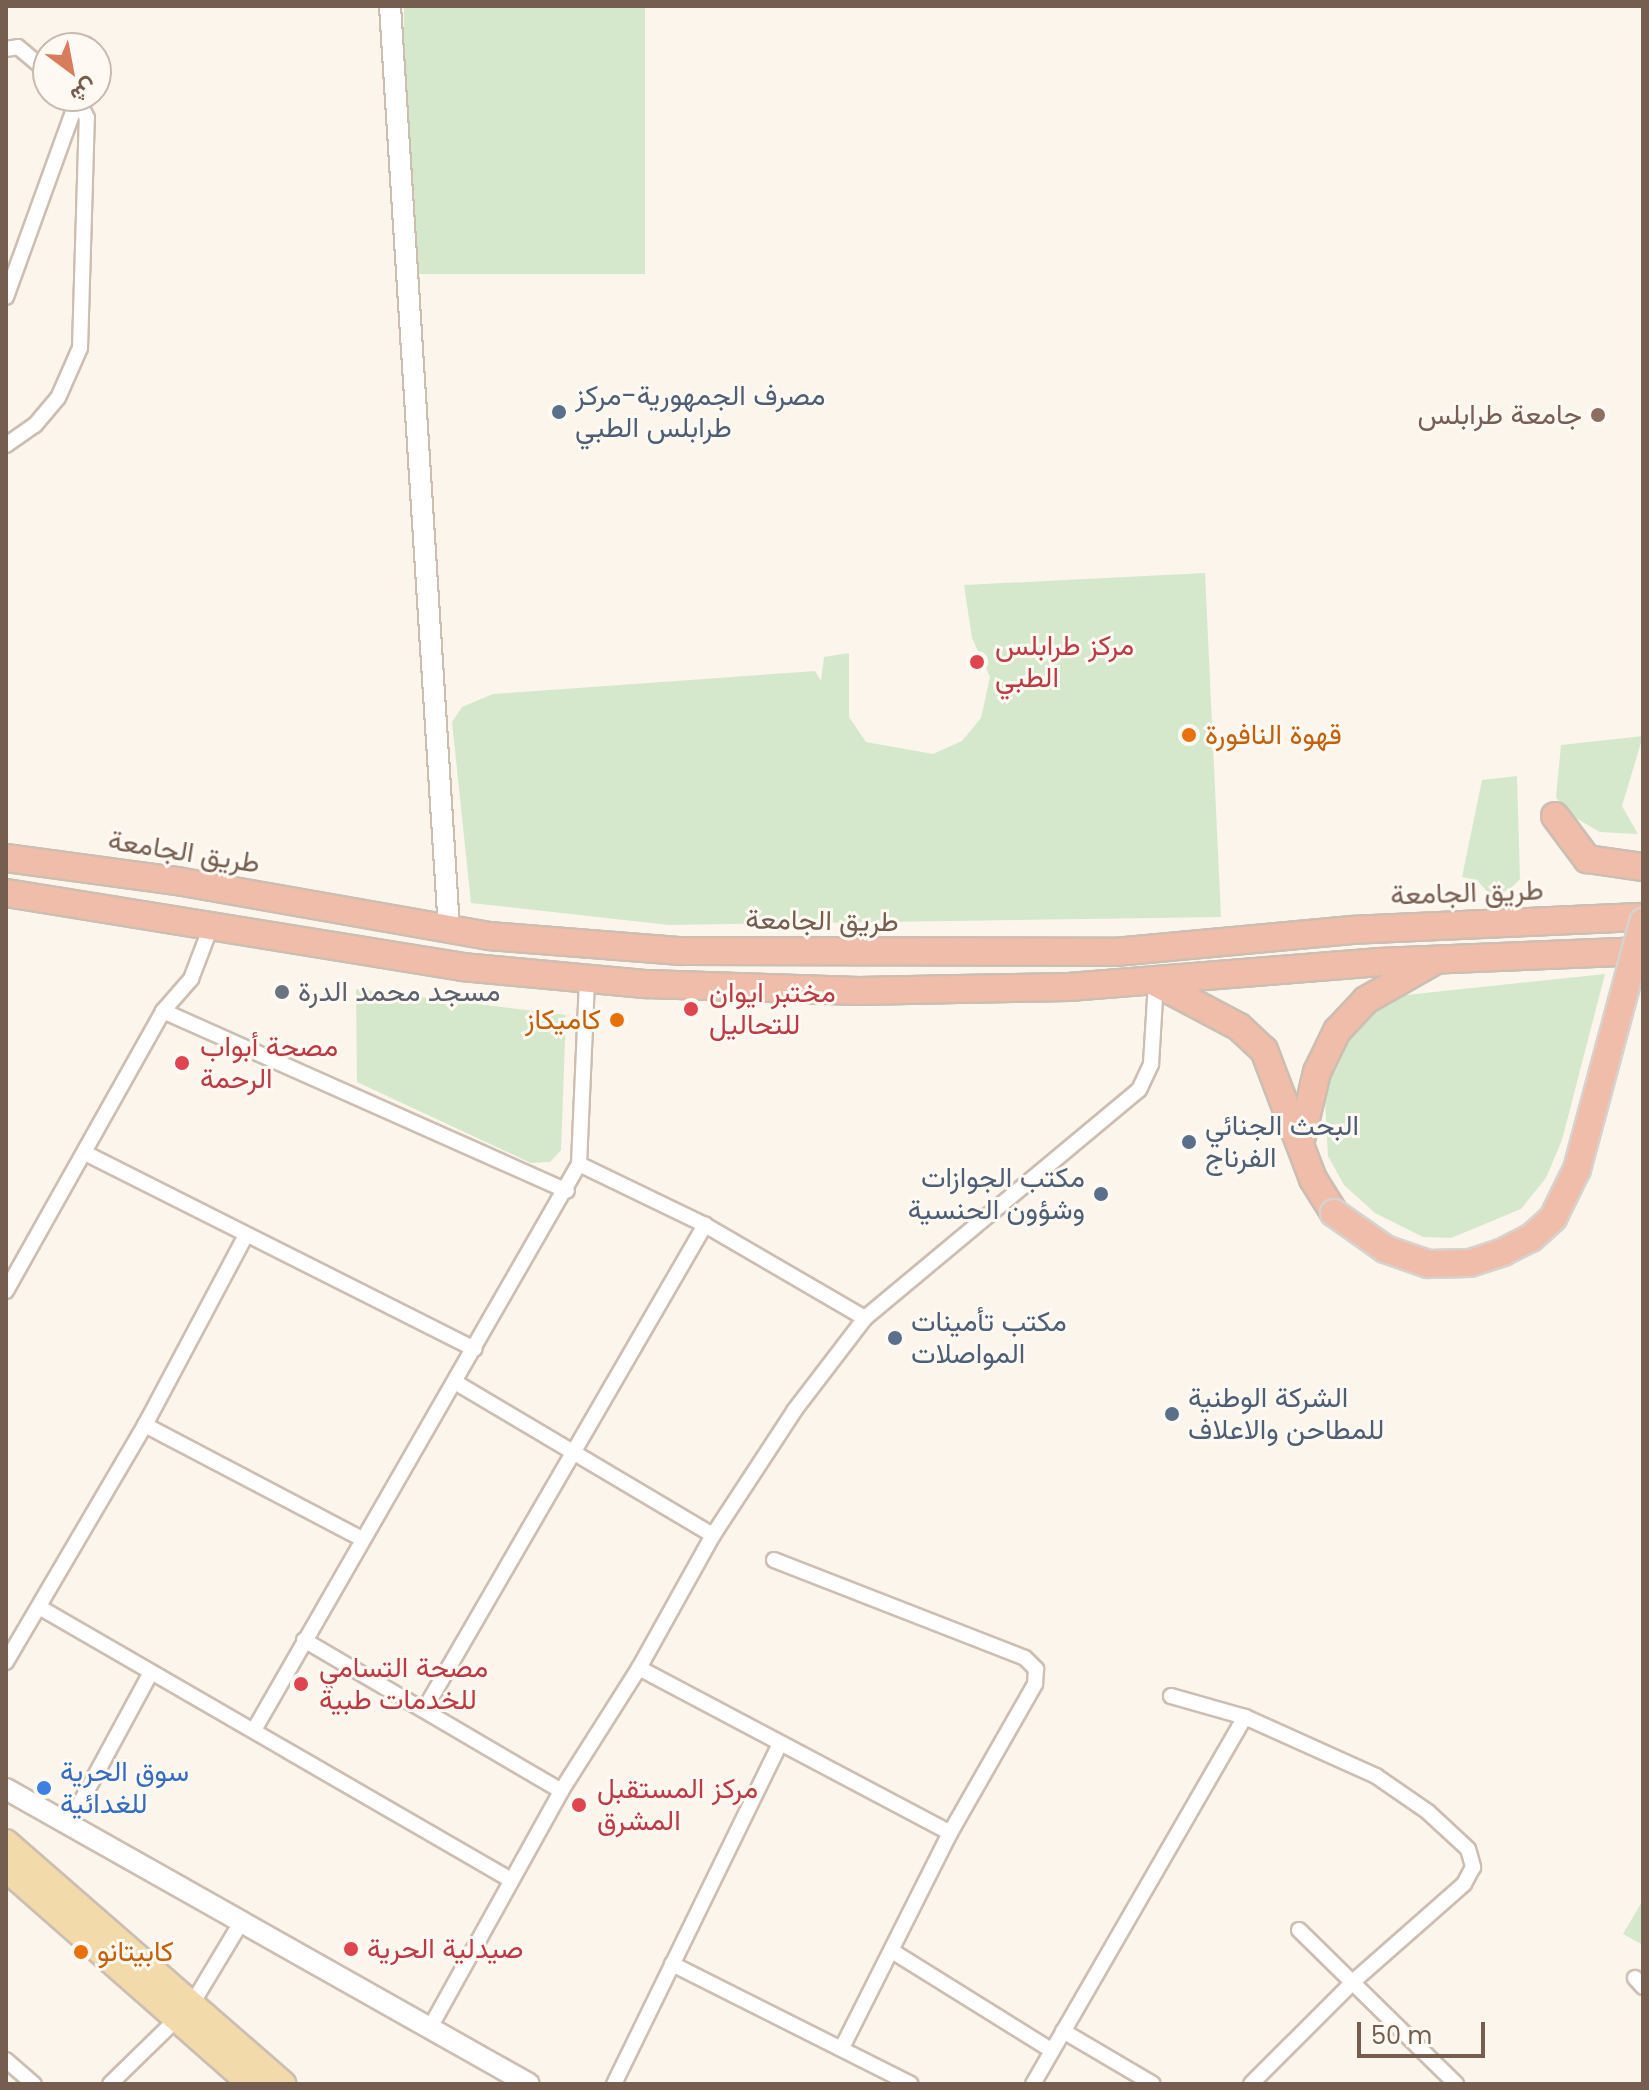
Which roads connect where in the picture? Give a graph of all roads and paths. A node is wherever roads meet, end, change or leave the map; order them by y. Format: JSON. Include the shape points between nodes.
{"nodes":[{"id":1,"x":390,"y":6,"type":"edge"},
{"id":2,"x":6,"y":49,"type":"edge"},
{"id":3,"x":32,"y":59,"type":"edge"},
{"id":4,"x":72,"y":112,"type":"edge"},
{"id":5,"x":84,"y":112,"type":"edge"},
{"id":6,"x":6,"y":297,"type":"edge"},
{"id":7,"x":6,"y":445,"type":"edge"},
{"id":8,"x":1555,"y":816,"type":"dead end"},
{"id":9,"x":6,"y":858,"type":"edge"},
{"id":10,"x":1643,"y":867,"type":"edge"},
{"id":11,"x":6,"y":893,"type":"edge"},
{"id":12,"x":1643,"y":919,"type":"edge"},
{"id":13,"x":210,"y":929,"type":"junction"},
{"id":14,"x":449,"y":929,"type":"junction"},
{"id":15,"x":1643,"y":951,"type":"edge"},
{"id":16,"x":1436,"y":960,"type":"junction"},
{"id":17,"x":587,"y":979,"type":"junction"},
{"id":18,"x":1156,"y":983,"type":"junction"},
{"id":19,"x":163,"y":1011,"type":"junction"},
{"id":20,"x":1301,"y":1144,"type":"junction"},
{"id":21,"x":85,"y":1153,"type":"junction"},
{"id":22,"x":579,"y":1164,"type":"junction"},
{"id":23,"x":567,"y":1191,"type":"junction"},
{"id":24,"x":705,"y":1225,"type":"junction"},
{"id":25,"x":246,"y":1235,"type":"junction"},
{"id":26,"x":6,"y":1291,"type":"edge"},
{"id":27,"x":865,"y":1318,"type":"junction"},
{"id":28,"x":474,"y":1349,"type":"junction"},
{"id":29,"x":455,"y":1382,"type":"junction"},
{"id":30,"x":145,"y":1425,"type":"junction"},
{"id":31,"x":573,"y":1452,"type":"junction"},
{"id":32,"x":713,"y":1535,"type":"junction"},
{"id":33,"x":362,"y":1539,"type":"junction"},
{"id":34,"x":774,"y":1560,"type":"dead end"},
{"id":35,"x":39,"y":1607,"type":"junction"},
{"id":36,"x":304,"y":1640,"type":"junction"},
{"id":37,"x":6,"y":1662,"type":"edge"},
{"id":38,"x":639,"y":1668,"type":"junction"},
{"id":39,"x":151,"y":1672,"type":"junction"},
{"id":40,"x":1171,"y":1696,"type":"dead end"},
{"id":41,"x":424,"y":1710,"type":"junction"},
{"id":42,"x":1245,"y":1717,"type":"junction"},
{"id":43,"x":254,"y":1730,"type":"junction"},
{"id":44,"x":780,"y":1744,"type":"junction"},
{"id":45,"x":6,"y":1789,"type":"edge"},
{"id":46,"x":561,"y":1791,"type":"junction"},
{"id":47,"x":70,"y":1822,"type":"junction"},
{"id":48,"x":950,"y":1833,"type":"junction"},
{"id":49,"x":6,"y":1842,"type":"edge"},
{"id":50,"x":6,"y":1869,"type":"edge"},
{"id":51,"x":511,"y":1880,"type":"junction"},
{"id":52,"x":243,"y":1919,"type":"junction"},
{"id":53,"x":1299,"y":1930,"type":"dead end"},
{"id":54,"x":892,"y":1951,"type":"junction"},
{"id":55,"x":672,"y":1964,"type":"junction"},
{"id":56,"x":1353,"y":1982,"type":"junction"},
{"id":57,"x":185,"y":2012,"type":"junction"},
{"id":58,"x":431,"y":2026,"type":"junction"},
{"id":59,"x":1063,"y":2031,"type":"junction"},
{"id":60,"x":214,"y":2038,"type":"junction"},
{"id":61,"x":843,"y":2046,"type":"junction"},
{"id":62,"x":1051,"y":2050,"type":"junction"},
{"id":63,"x":6,"y":2060,"type":"edge"},
{"id":64,"x":526,"y":2083,"type":"edge"},
{"id":65,"x":34,"y":2084,"type":"edge"},
{"id":66,"x":110,"y":2084,"type":"edge"},
{"id":67,"x":251,"y":2084,"type":"edge"},
{"id":68,"x":283,"y":2084,"type":"edge"},
{"id":69,"x":614,"y":2084,"type":"edge"},
{"id":70,"x":911,"y":2084,"type":"edge"},
{"id":71,"x":1033,"y":2084,"type":"edge"},
{"id":72,"x":1153,"y":2084,"type":"edge"},
{"id":73,"x":1251,"y":2084,"type":"edge"},
{"id":74,"x":1456,"y":2084,"type":"edge"}],
"edges":[{"from":1,"to":14,"type":"street","via":[[443,738]]},
{"from":2,"to":3,"type":"street","via":[[18,47]]},
{"from":4,"to":6,"type":"street"},
{"from":5,"to":7,"type":"street","via":[[80,348],[58,398],[35,425]]},
{"from":8,"to":10,"type":"highway","via":[[1587,859]]},
{"from":9,"to":14,"type":"highway","name":"طريق الجامعة","via":[[177,881]]},
{"from":11,"to":13,"type":"highway"},
{"from":12,"to":14,"type":"highway","name":"طريق الجامعة","via":[[1352,930],[1115,952],[879,954],[681,951]]},
{"from":12,"to":20,"type":"highway","bridge":true,"via":[[1577,1169],[1553,1218],[1531,1238],[1470,1263],[1428,1264],[1385,1249],[1334,1213],[1313,1179]]},
{"from":13,"to":17,"type":"highway","via":[[462,967]]},
{"from":13,"to":19,"type":"street","via":[[191,979]]},
{"from":15,"to":16,"type":"highway"},
{"from":16,"to":18,"type":"highway"},
{"from":16,"to":20,"type":"highway","via":[[1378,992],[1337,1031],[1317,1072]]},
{"from":17,"to":18,"type":"highway","via":[[859,991]]},
{"from":17,"to":22,"type":"street"},
{"from":18,"to":20,"type":"highway","via":[[1239,1027],[1264,1050]]},
{"from":18,"to":27,"type":"street","via":[[1151,1064],[1139,1090]]},
{"from":19,"to":21,"type":"street"},
{"from":19,"to":23,"type":"street"},
{"from":21,"to":25,"type":"street"},
{"from":21,"to":26,"type":"street"},
{"from":22,"to":23,"type":"street"},
{"from":22,"to":24,"type":"street"},
{"from":23,"to":28,"type":"street"},
{"from":24,"to":27,"type":"street"},
{"from":24,"to":31,"type":"street"},
{"from":25,"to":28,"type":"street"},
{"from":25,"to":30,"type":"street"},
{"from":27,"to":32,"type":"street","via":[[794,1411]]},
{"from":28,"to":29,"type":"street"},
{"from":29,"to":31,"type":"street"},
{"from":29,"to":33,"type":"street"},
{"from":30,"to":33,"type":"street"},
{"from":30,"to":35,"type":"street"},
{"from":31,"to":32,"type":"street"},
{"from":31,"to":41,"type":"street"},
{"from":32,"to":38,"type":"street"},
{"from":33,"to":36,"type":"street"},
{"from":34,"to":48,"type":"street","via":[[1025,1658],[1036,1669],[1035,1684]]},
{"from":35,"to":37,"type":"street"},
{"from":35,"to":39,"type":"street"},
{"from":36,"to":41,"type":"street"},
{"from":36,"to":43,"type":"street"},
{"from":38,"to":44,"type":"street"},
{"from":38,"to":46,"type":"street"},
{"from":39,"to":43,"type":"street"},
{"from":39,"to":47,"type":"street"},
{"from":40,"to":42,"type":"street"},
{"from":41,"to":46,"type":"street"},
{"from":42,"to":56,"type":"street","via":[[1376,1776],[1428,1812],[1468,1849],[1473,1867],[1464,1884]]},
{"from":42,"to":59,"type":"street"},
{"from":43,"to":51,"type":"street"},
{"from":44,"to":48,"type":"street"},
{"from":44,"to":55,"type":"street"},
{"from":45,"to":47,"type":"street"},
{"from":46,"to":51,"type":"street"},
{"from":47,"to":52,"type":"street"},
{"from":48,"to":54,"type":"street"},
{"from":49,"to":57,"type":"main road"},
{"from":50,"to":57,"type":"main road"},
{"from":51,"to":58,"type":"street"},
{"from":52,"to":57,"type":"street"},
{"from":52,"to":58,"type":"street"},
{"from":53,"to":56,"type":"street"},
{"from":54,"to":61,"type":"street"},
{"from":54,"to":62,"type":"street"},
{"from":55,"to":61,"type":"street"},
{"from":55,"to":69,"type":"street"},
{"from":56,"to":73,"type":"street"},
{"from":56,"to":74,"type":"street"},
{"from":57,"to":60,"type":"main road"},
{"from":57,"to":66,"type":"street"},
{"from":58,"to":64,"type":"street"},
{"from":59,"to":62,"type":"street"},
{"from":59,"to":72,"type":"street"},
{"from":60,"to":67,"type":"main road"},
{"from":60,"to":68,"type":"main road"},
{"from":61,"to":70,"type":"street"},
{"from":62,"to":71,"type":"street"},
{"from":63,"to":65,"type":"street"}]}
